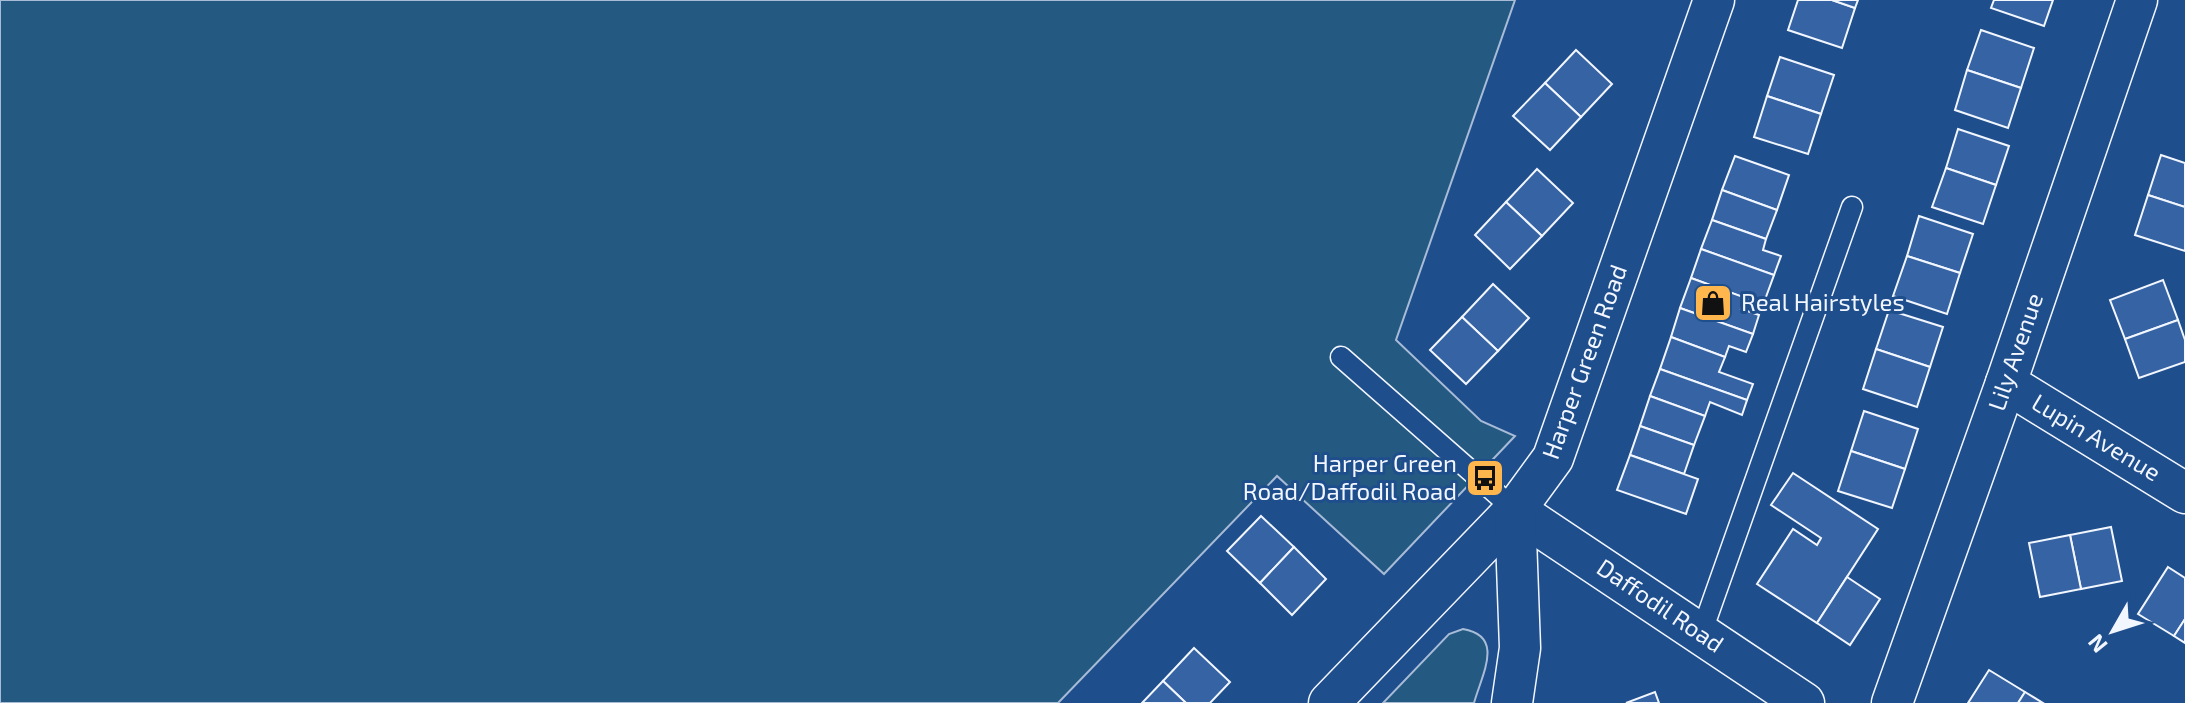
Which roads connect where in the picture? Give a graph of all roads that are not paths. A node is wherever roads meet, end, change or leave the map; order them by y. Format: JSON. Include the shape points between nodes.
{"nodes":[{"id":1,"x":1714,"y":0,"type":"edge"},
{"id":2,"x":2137,"y":0,"type":"edge"},
{"id":3,"x":1852,"y":207,"type":"dead end"},
{"id":4,"x":1341,"y":357,"type":"dead end"},
{"id":5,"x":2006,"y":383,"type":"junction"},
{"id":6,"x":2185,"y":493,"type":"edge"},
{"id":7,"x":1515,"y":510,"type":"junction"},
{"id":8,"x":1701,"y":634,"type":"junction"},
{"id":9,"x":1329,"y":703,"type":"edge"},
{"id":10,"x":1512,"y":703,"type":"edge"},
{"id":11,"x":1804,"y":703,"type":"edge"},
{"id":12,"x":1892,"y":703,"type":"edge"}],
"edges":[{"from":1,"to":7,"type":"street","name":"Harper Green Road","via":[[1553,458]]},
{"from":2,"to":5,"type":"street","name":"Lily Avenue"},
{"from":3,"to":8,"type":"lane"},
{"from":4,"to":7,"type":"lane"},
{"from":5,"to":6,"type":"street","name":"Lupin Avenue"},
{"from":5,"to":12,"type":"street","name":"Lily Avenue"},
{"from":7,"to":8,"type":"street","name":"Daffodil Road"},
{"from":7,"to":9,"type":"street","name":"Harper Green Road"},
{"from":7,"to":10,"type":"street","via":[[1520,648]]},
{"from":8,"to":11,"type":"street","name":"Daffodil Road"}]}
